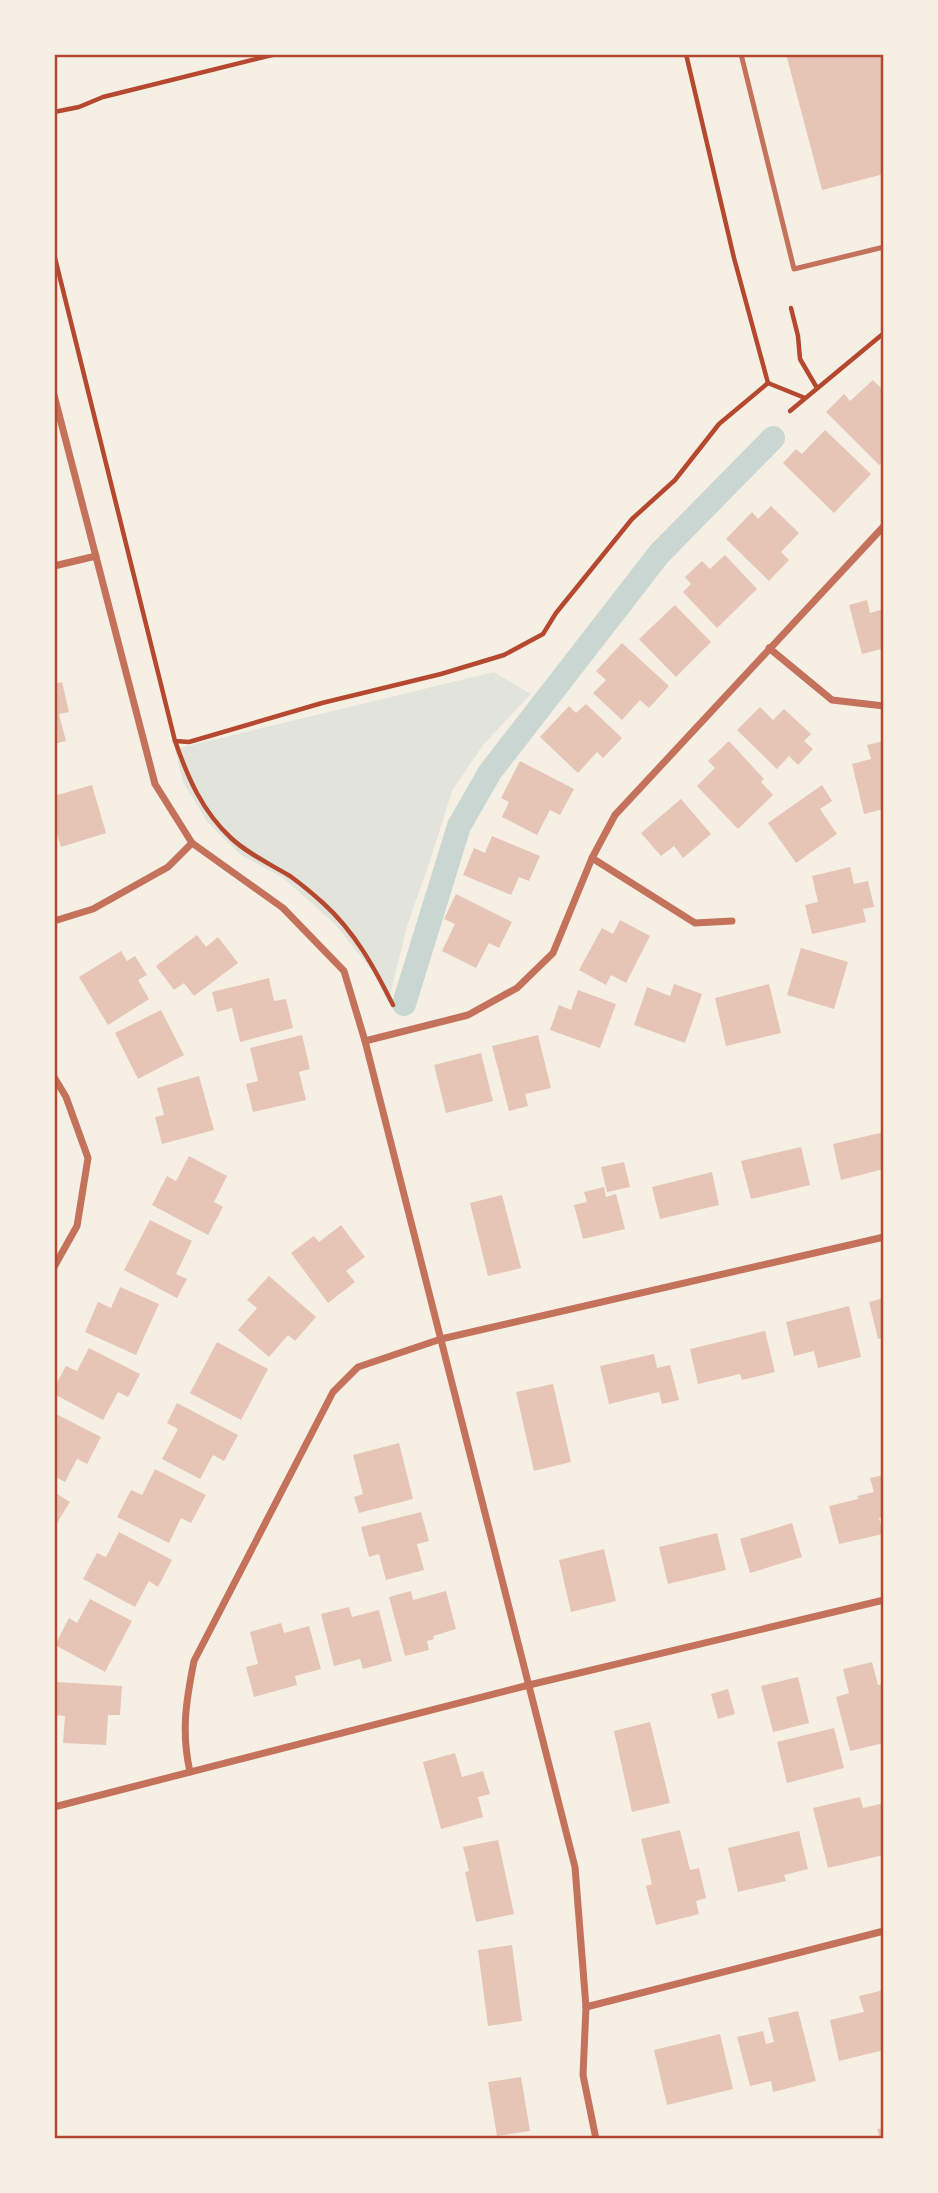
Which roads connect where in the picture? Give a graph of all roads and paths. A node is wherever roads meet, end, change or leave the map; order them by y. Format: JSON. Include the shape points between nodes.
{"nodes":[{"id":1,"x":276,"y":54,"type":"edge"},
{"id":2,"x":686,"y":54,"type":"edge"},
{"id":3,"x":741,"y":54,"type":"edge"},
{"id":4,"x":54,"y":112,"type":"edge"},
{"id":5,"x":884,"y":247,"type":"edge"},
{"id":6,"x":54,"y":254,"type":"edge"},
{"id":7,"x":791,"y":308,"type":"dead end"},
{"id":8,"x":884,"y":333,"type":"edge"},
{"id":9,"x":768,"y":383,"type":"junction"},
{"id":10,"x":817,"y":388,"type":"junction"},
{"id":11,"x":54,"y":395,"type":"edge"},
{"id":12,"x":805,"y":398,"type":"junction"},
{"id":13,"x":790,"y":411,"type":"dead end"},
{"id":14,"x":884,"y":526,"type":"edge"},
{"id":15,"x":96,"y":556,"type":"junction"},
{"id":16,"x":54,"y":566,"type":"edge"},
{"id":17,"x":769,"y":648,"type":"junction"},
{"id":18,"x":884,"y":706,"type":"edge"},
{"id":19,"x":175,"y":741,"type":"junction"},
{"id":20,"x":192,"y":843,"type":"junction"},
{"id":21,"x":592,"y":858,"type":"junction"},
{"id":22,"x":54,"y":921,"type":"edge"},
{"id":23,"x":732,"y":921,"type":"dead end"},
{"id":24,"x":393,"y":1005,"type":"dead end"},
{"id":25,"x":365,"y":1041,"type":"junction"},
{"id":26,"x":54,"y":1077,"type":"edge"},
{"id":27,"x":884,"y":1237,"type":"edge"},
{"id":28,"x":54,"y":1268,"type":"edge"},
{"id":29,"x":441,"y":1339,"type":"junction"},
{"id":30,"x":884,"y":1600,"type":"edge"},
{"id":31,"x":529,"y":1685,"type":"junction"},
{"id":32,"x":190,"y":1772,"type":"junction"},
{"id":33,"x":54,"y":1807,"type":"edge"},
{"id":34,"x":884,"y":1931,"type":"edge"},
{"id":35,"x":586,"y":2007,"type":"junction"},
{"id":36,"x":596,"y":2139,"type":"edge"}],
"edges":[{"from":1,"to":4,"type":"path"},
{"from":2,"to":9,"type":"path"},
{"from":3,"to":5,"type":"lane","via":[[794,269]]},
{"from":6,"to":19,"type":"path"},
{"from":7,"to":10,"type":"path","via":[[800,359]]},
{"from":8,"to":10,"type":"path"},
{"from":9,"to":12,"type":"path"},
{"from":9,"to":19,"type":"path","via":[[719,425],[675,480],[632,519],[543,634],[504,655],[441,674],[189,742]]},
{"from":10,"to":12,"type":"path"},
{"from":11,"to":15,"type":"street"},
{"from":12,"to":13,"type":"path"},
{"from":14,"to":17,"type":"street"},
{"from":15,"to":16,"type":"street"},
{"from":15,"to":20,"type":"street","via":[[155,784]]},
{"from":17,"to":18,"type":"street","via":[[832,700]]},
{"from":17,"to":21,"type":"street","via":[[615,815]]},
{"from":19,"to":24,"type":"path","via":[[202,806],[232,839],[324,903],[350,931]]},
{"from":20,"to":22,"type":"street","via":[[167,867],[93,909]]},
{"from":20,"to":25,"type":"street","via":[[283,908],[344,971]]},
{"from":21,"to":23,"type":"street","via":[[695,923]]},
{"from":21,"to":25,"type":"street","via":[[553,953],[517,988],[468,1015]]},
{"from":25,"to":29,"type":"street"},
{"from":26,"to":28,"type":"street","via":[[88,1158],[77,1226]]},
{"from":27,"to":29,"type":"street"},
{"from":29,"to":31,"type":"street"},
{"from":29,"to":32,"type":"street","via":[[358,1367],[333,1392],[194,1661],[184,1707]]},
{"from":30,"to":31,"type":"street"},
{"from":31,"to":32,"type":"street"},
{"from":31,"to":35,"type":"street","via":[[575,1867]]},
{"from":32,"to":33,"type":"street"},
{"from":34,"to":35,"type":"street"},
{"from":35,"to":36,"type":"street","via":[[583,2075]]}]}
